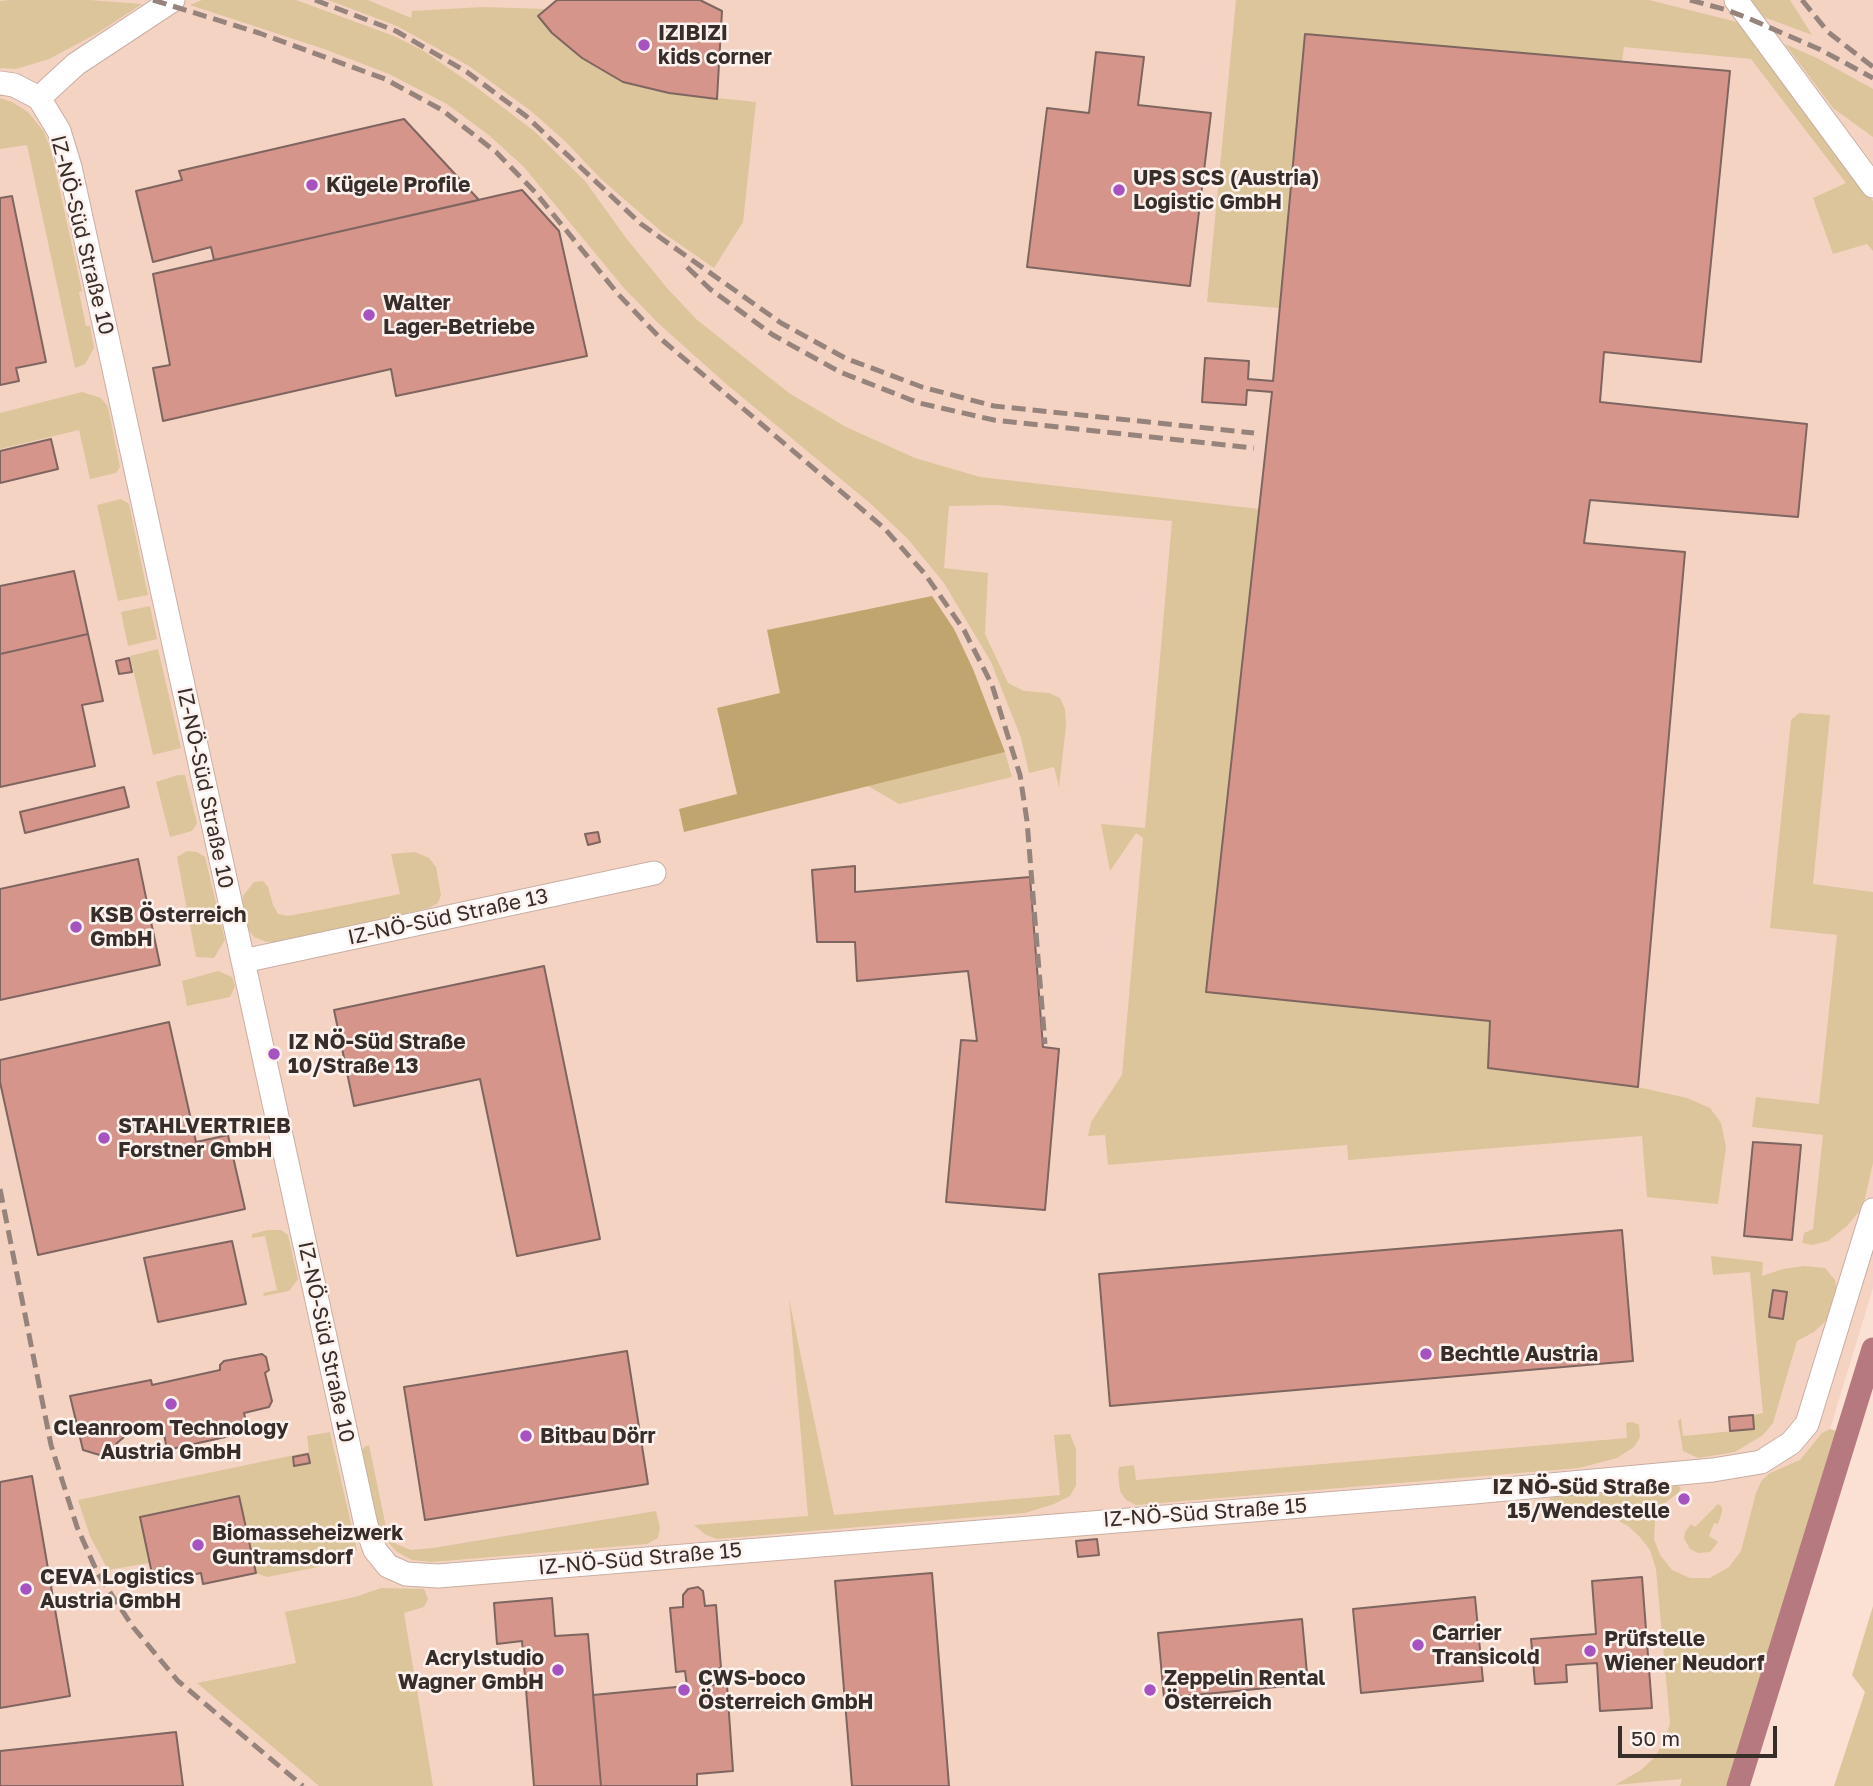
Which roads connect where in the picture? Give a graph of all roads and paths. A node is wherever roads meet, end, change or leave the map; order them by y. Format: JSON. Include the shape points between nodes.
{"nodes":[{"id":1,"x":173,"y":0,"type":"edge"},
{"id":2,"x":1737,"y":0,"type":"edge"},
{"id":3,"x":7,"y":84,"type":"edge"},
{"id":4,"x":39,"y":99,"type":"junction"},
{"id":5,"x":1873,"y":186,"type":"edge"},
{"id":6,"x":654,"y":873,"type":"dead end"},
{"id":7,"x":243,"y":961,"type":"junction"},
{"id":8,"x":1873,"y":1210,"type":"edge"},
{"id":9,"x":376,"y":1550,"type":"joint"}],
"edges":[{"from":1,"to":4,"type":"street","via":[[76,64]]},
{"from":2,"to":5,"type":"street"},
{"from":3,"to":4,"type":"street","name":"IZ-NÖ-Süd Straße 10"},
{"from":4,"to":7,"type":"street","name":"IZ-NÖ-Süd Straße 10","via":[[59,131],[70,167]]},
{"from":6,"to":7,"type":"street","name":"IZ-NÖ-Süd Straße 13"},
{"from":7,"to":9,"type":"street","name":"IZ-NÖ-Süd Straße 10","via":[[366,1525]]},
{"from":8,"to":9,"type":"street","name":"IZ-NÖ-Süd Straße 15","via":[[1807,1424],[1791,1443],[1761,1462],[1474,1492],[438,1576],[406,1574],[388,1566]]}]}
